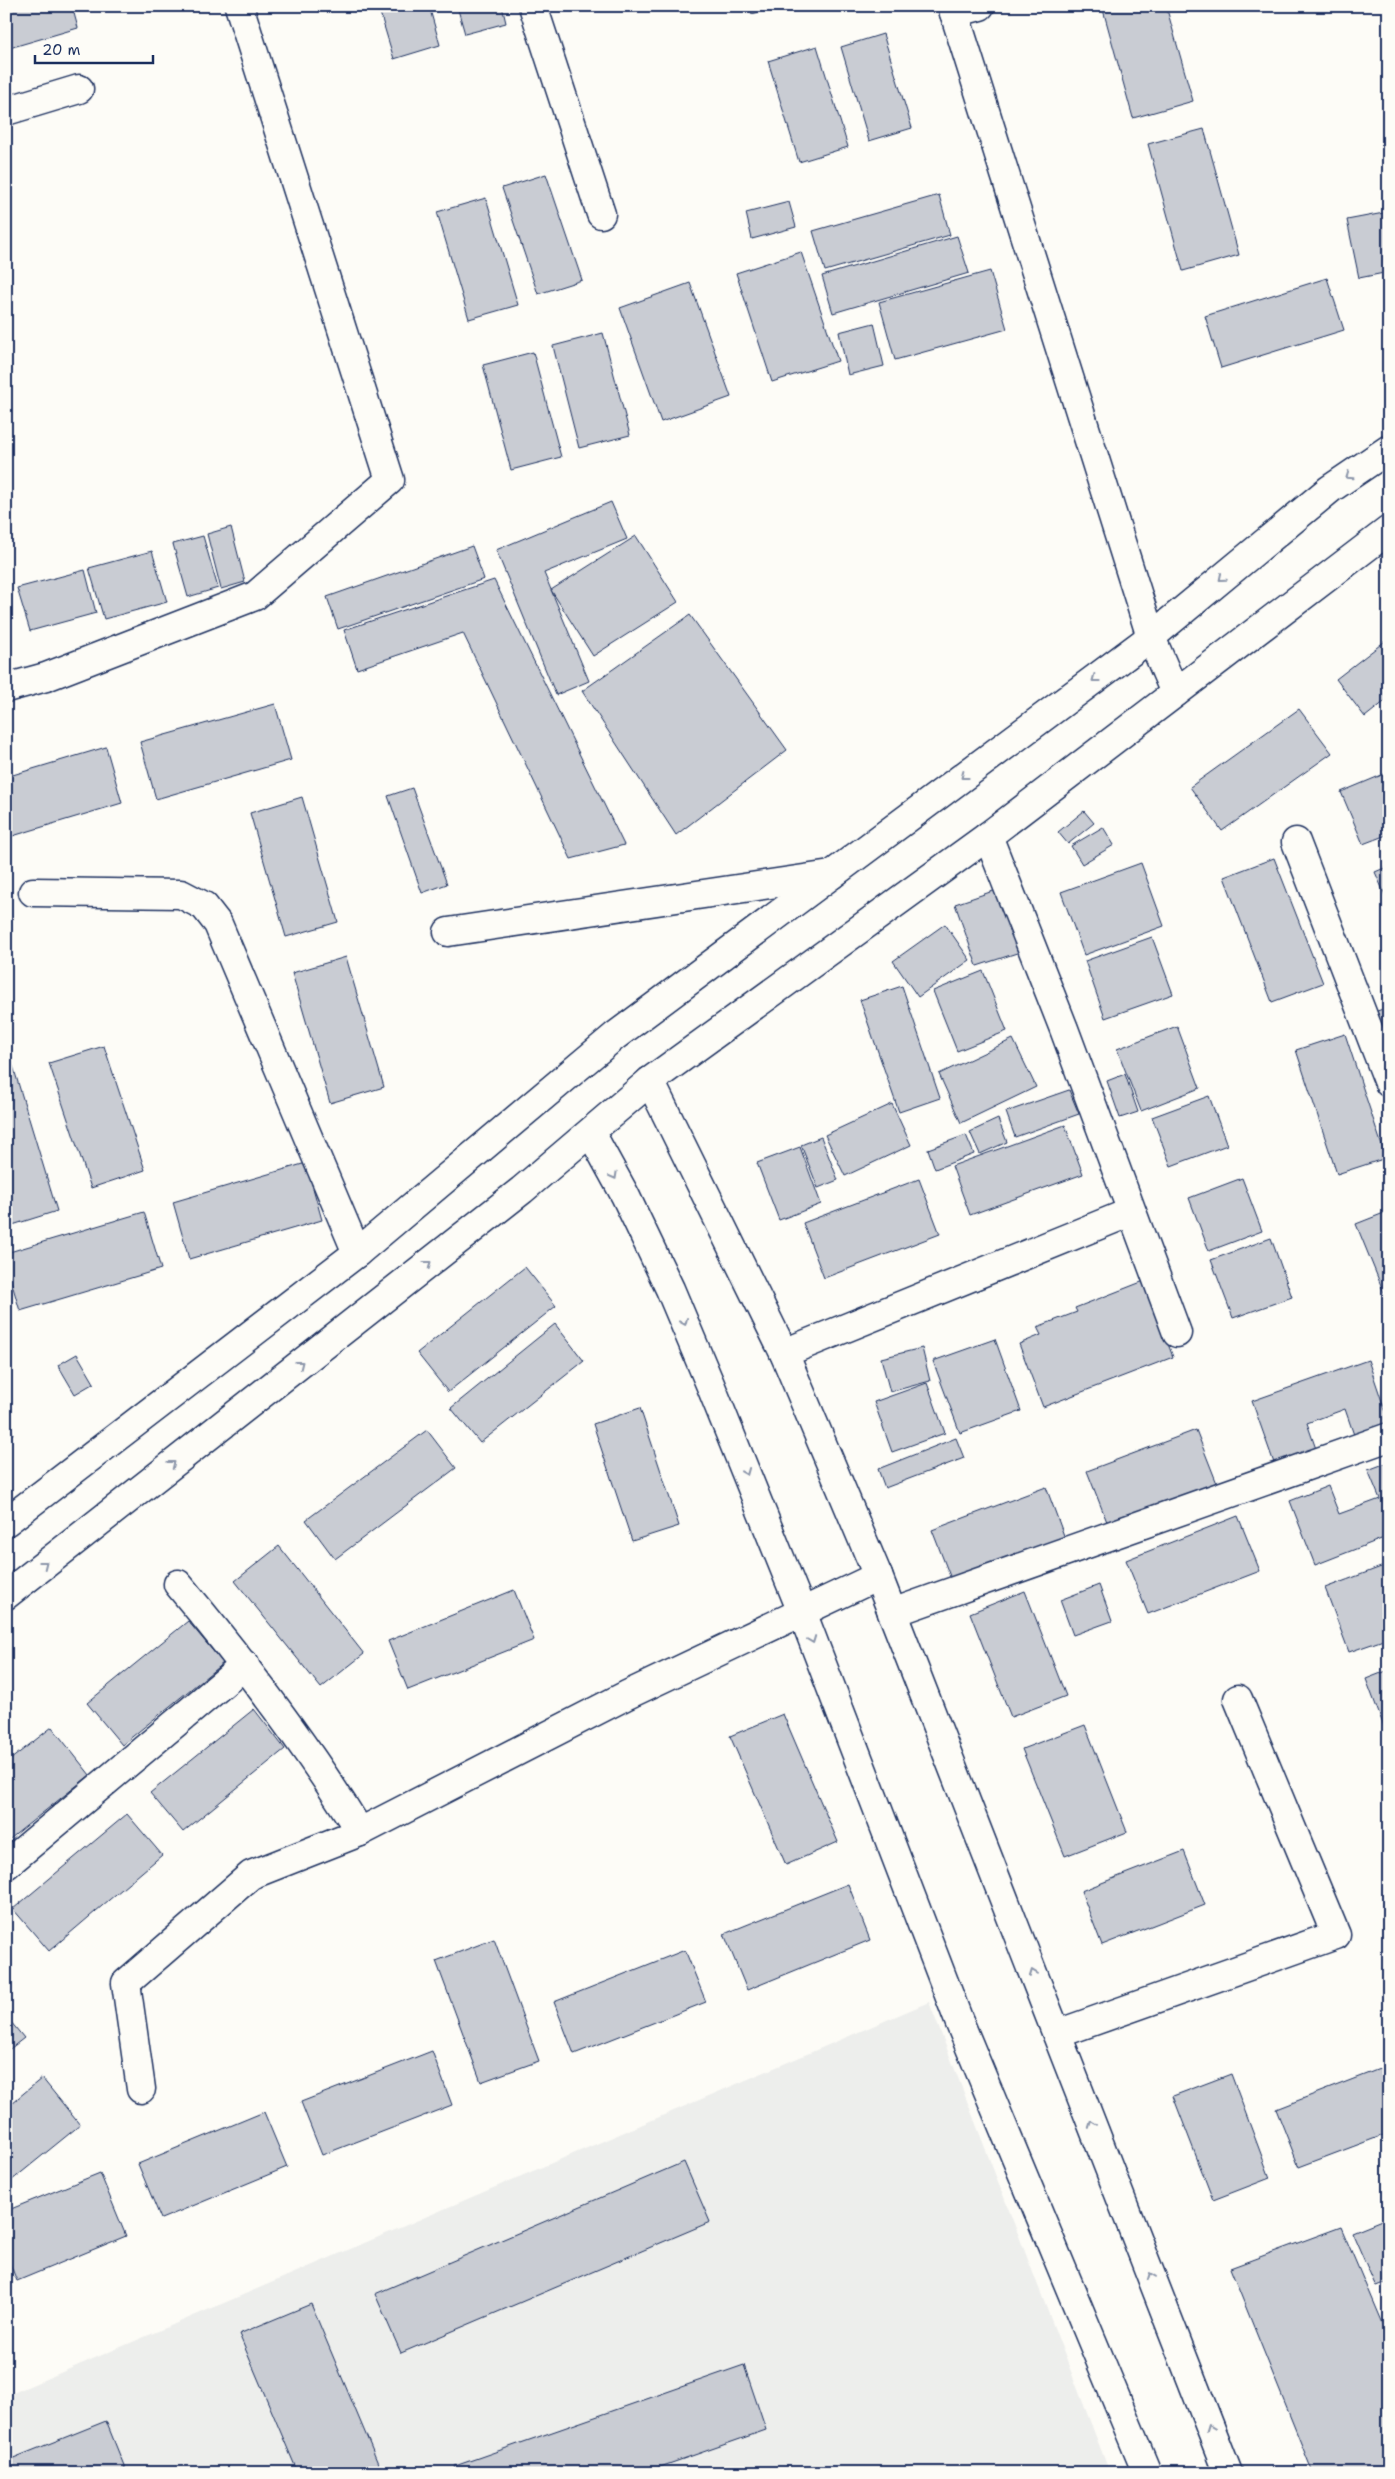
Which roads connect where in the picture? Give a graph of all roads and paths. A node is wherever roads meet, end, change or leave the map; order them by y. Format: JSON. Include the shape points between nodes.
{"nodes":[{"id":1,"x":238,"y":6,"type":"edge"},
{"id":2,"x":533,"y":6,"type":"edge"},
{"id":3,"x":980,"y":6,"type":"edge"},
{"id":4,"x":953,"y":10,"type":"edge"},
{"id":5,"x":79,"y":89,"type":"dead end"},
{"id":6,"x":6,"y":111,"type":"edge"},
{"id":7,"x":601,"y":214,"type":"dead end"},
{"id":8,"x":1389,"y":448,"type":"edge"},
{"id":9,"x":1389,"y":530,"type":"edge"},
{"id":10,"x":1151,"y":637,"type":"junction"},
{"id":11,"x":6,"y":688,"type":"edge"},
{"id":12,"x":1175,"y":692,"type":"junction"},
{"id":13,"x":988,"y":836,"type":"junction"},
{"id":14,"x":1296,"y":842,"type":"dead end"},
{"id":15,"x":830,"y":874,"type":"junction"},
{"id":16,"x":33,"y":892,"type":"dead end"},
{"id":17,"x":448,"y":932,"type":"dead end"},
{"id":18,"x":650,"y":1081,"type":"junction"},
{"id":19,"x":1389,"y":1083,"type":"edge"},
{"id":20,"x":590,"y":1133,"type":"junction"},
{"id":21,"x":1131,"y":1212,"type":"junction"},
{"id":22,"x":357,"y":1253,"type":"junction"},
{"id":23,"x":1177,"y":1333,"type":"dead end"},
{"id":24,"x":784,"y":1353,"type":"junction"},
{"id":25,"x":1389,"y":1437,"type":"edge"},
{"id":26,"x":6,"y":1522,"type":"edge"},
{"id":27,"x":878,"y":1576,"type":"junction"},
{"id":28,"x":178,"y":1584,"type":"dead end"},
{"id":29,"x":6,"y":1595,"type":"edge"},
{"id":30,"x":802,"y":1612,"type":"junction"},
{"id":31,"x":892,"y":1613,"type":"junction"},
{"id":32,"x":245,"y":1665,"type":"junction"},
{"id":33,"x":1238,"y":1699,"type":"dead end"},
{"id":34,"x":360,"y":1832,"type":"junction"},
{"id":35,"x":6,"y":1865,"type":"edge"},
{"id":36,"x":1058,"y":2034,"type":"junction"},
{"id":37,"x":141,"y":2089,"type":"dead end"},
{"id":38,"x":1147,"y":2473,"type":"edge"},
{"id":39,"x":1228,"y":2473,"type":"edge"}],
"edges":[{"from":1,"to":11,"type":"street","via":[[390,480],[255,596],[46,677]]},
{"from":2,"to":7,"type":"street"},
{"from":3,"to":4,"type":"street"},
{"from":4,"to":10,"type":"street"},
{"from":5,"to":6,"type":"street"},
{"from":8,"to":10,"type":"street","one_way":true,"via":[[1330,489]]},
{"from":9,"to":12,"type":"street"},
{"from":10,"to":12,"type":"street"},
{"from":10,"to":15,"type":"street","one_way":true},
{"from":12,"to":13,"type":"street"},
{"from":13,"to":18,"type":"street"},
{"from":13,"to":21,"type":"street"},
{"from":14,"to":19,"type":"street"},
{"from":15,"to":17,"type":"street"},
{"from":15,"to":22,"type":"street","via":[[615,1036]]},
{"from":16,"to":22,"type":"street","via":[[181,894],[204,906],[218,924]]},
{"from":18,"to":20,"type":"street"},
{"from":18,"to":24,"type":"street"},
{"from":29,"to":20,"type":"street","one_way":true,"via":[[522,1190]]},
{"from":20,"to":30,"type":"street","one_way":true,"via":[[625,1195],[670,1289]]},
{"from":21,"to":23,"type":"street"},
{"from":21,"to":24,"type":"street"},
{"from":22,"to":26,"type":"street"},
{"from":24,"to":27,"type":"street"},
{"from":25,"to":31,"type":"street"},
{"from":27,"to":30,"type":"street"},
{"from":27,"to":31,"type":"street"},
{"from":28,"to":32,"type":"street"},
{"from":30,"to":34,"type":"street","via":[[627,1695]]},
{"from":30,"to":38,"type":"street","one_way":true,"via":[[959,2021]]},
{"from":36,"to":31,"type":"street","one_way":true},
{"from":32,"to":34,"type":"street"},
{"from":32,"to":35,"type":"street"},
{"from":33,"to":36,"type":"street","via":[[1336,1935]]},
{"from":34,"to":37,"type":"street","via":[[251,1875],[126,1983]]},
{"from":39,"to":36,"type":"street","one_way":true}]}
